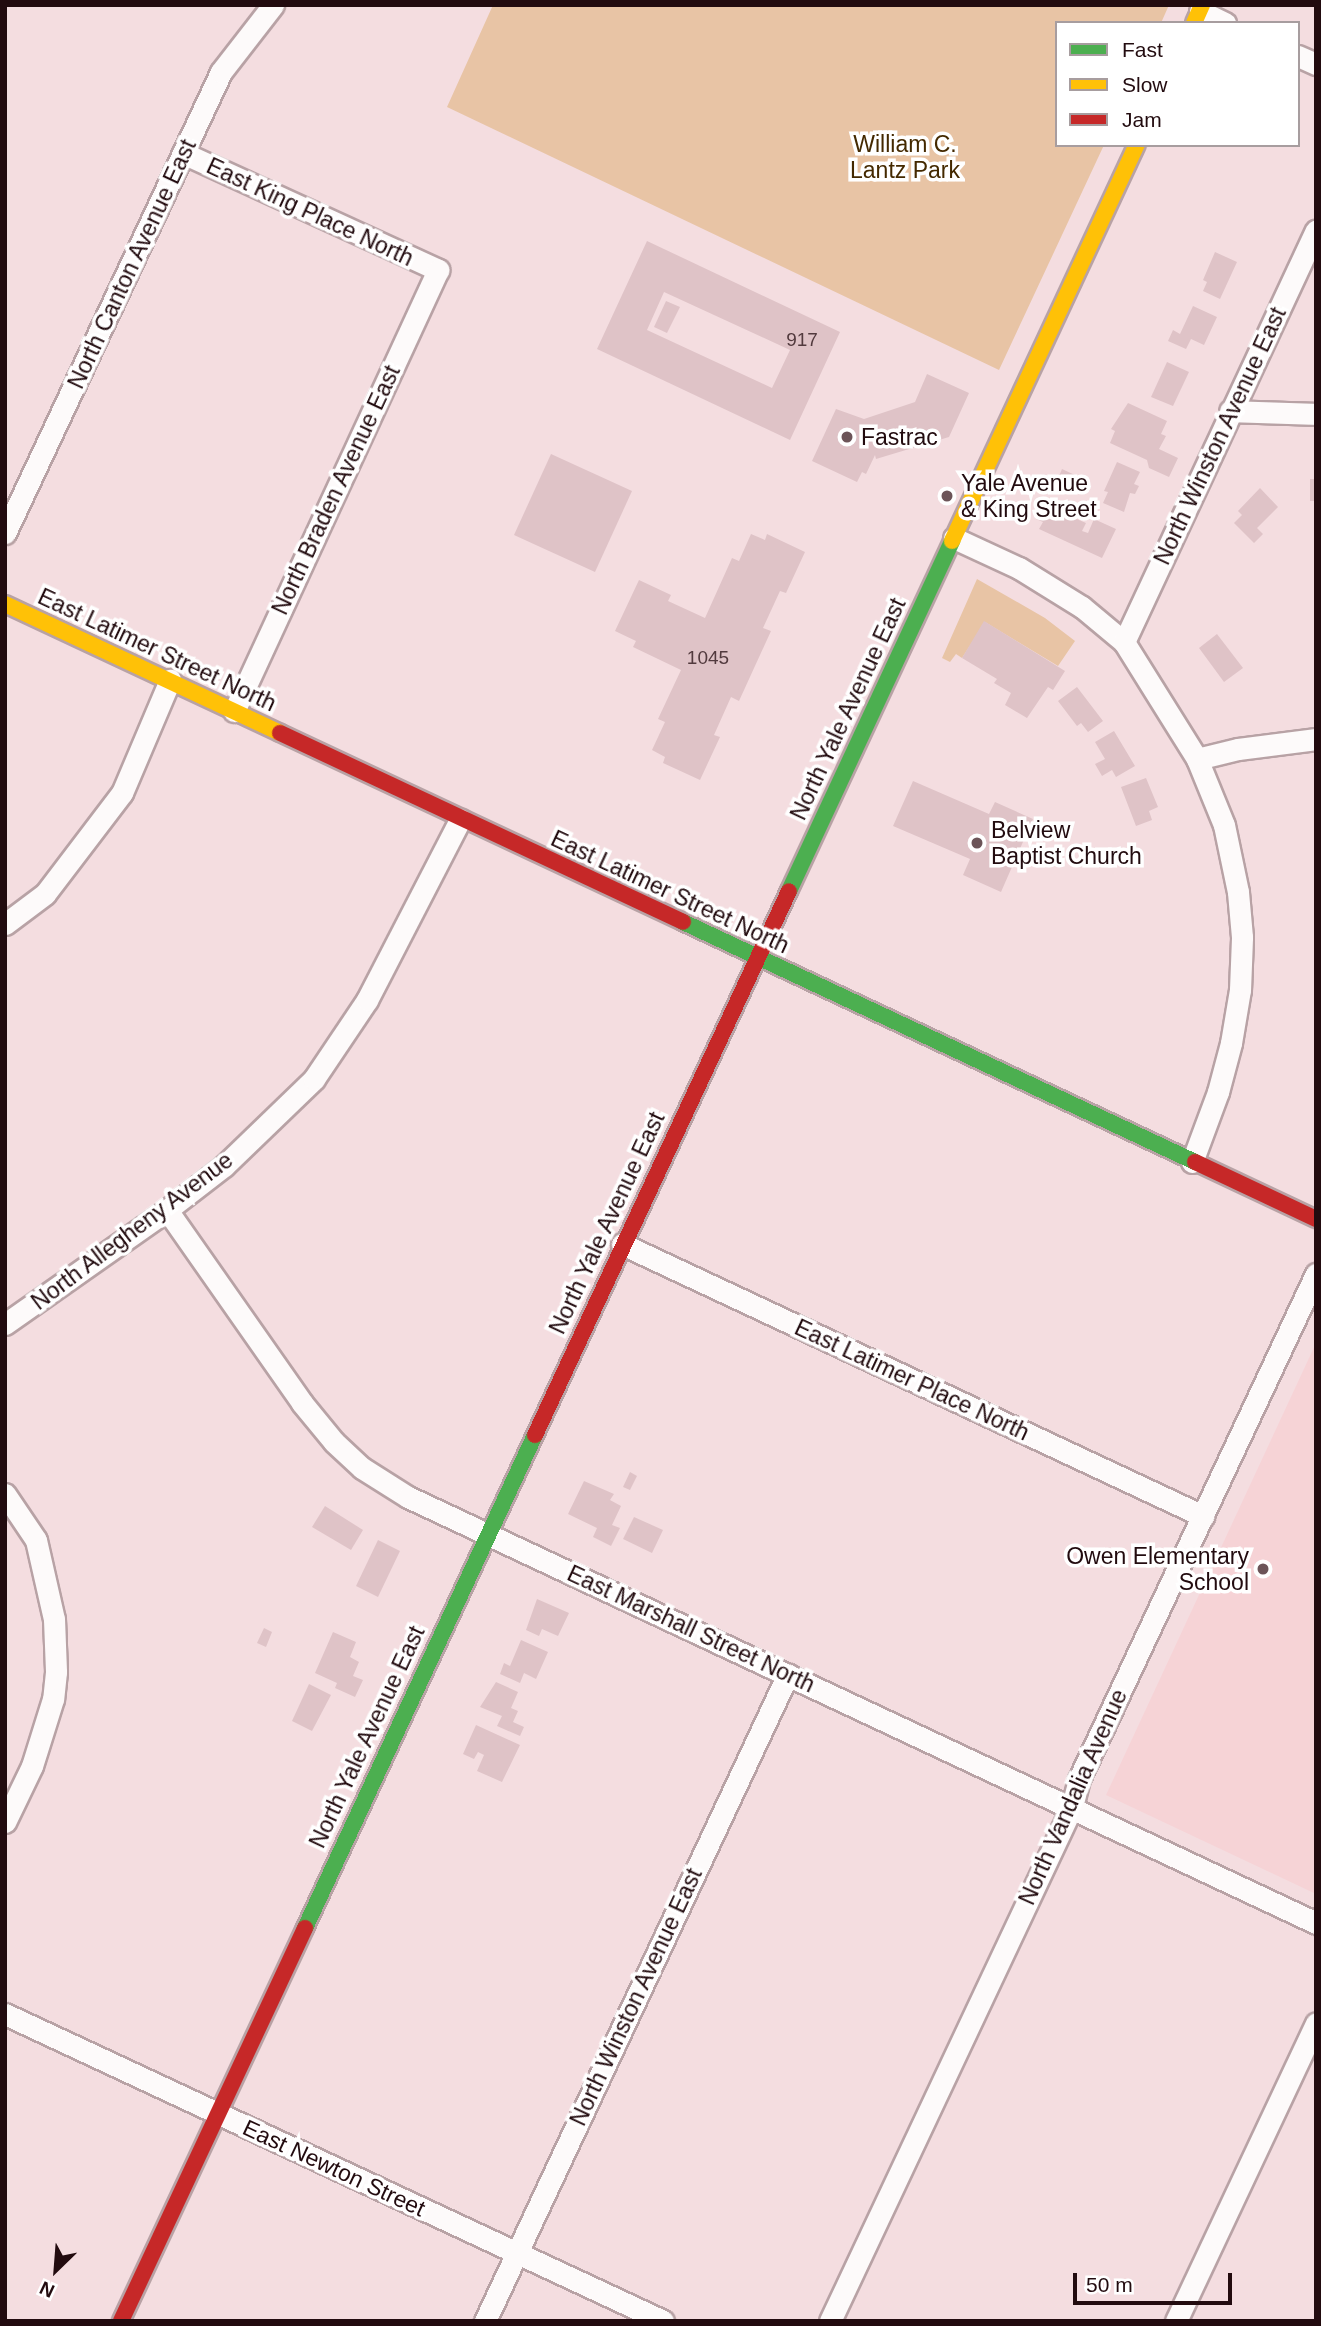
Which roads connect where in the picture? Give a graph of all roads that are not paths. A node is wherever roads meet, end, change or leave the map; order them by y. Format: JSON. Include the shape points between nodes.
{"nodes":[{"id":1,"x":272,"y":5,"type":"edge"},
{"id":2,"x":1199,"y":13,"type":"edge"},
{"id":3,"x":1220,"y":21,"type":"edge"},
{"id":4,"x":1300,"y":57,"type":"edge"},
{"id":5,"x":1316,"y":64,"type":"edge"},
{"id":6,"x":1136,"y":147,"type":"edge"},
{"id":7,"x":183,"y":153,"type":"junction"},
{"id":8,"x":1316,"y":231,"type":"edge"},
{"id":9,"x":438,"y":270,"type":"joint"},
{"id":10,"x":1230,"y":411,"type":"junction"},
{"id":11,"x":1316,"y":414,"type":"edge"},
{"id":12,"x":5,"y":533,"type":"edge"},
{"id":13,"x":954,"y":538,"type":"junction"},
{"id":14,"x":5,"y":604,"type":"edge"},
{"id":15,"x":1124,"y":642,"type":"junction"},
{"id":16,"x":170,"y":680,"type":"junction"},
{"id":17,"x":234,"y":711,"type":"junction"},
{"id":18,"x":1316,"y":738,"type":"edge"},
{"id":19,"x":1197,"y":759,"type":"junction"},
{"id":20,"x":460,"y":820,"type":"junction"},
{"id":21,"x":5,"y":924,"type":"edge"},
{"id":22,"x":757,"y":957,"type":"junction"},
{"id":23,"x":1192,"y":1162,"type":"junction"},
{"id":24,"x":167,"y":1210,"type":"junction"},
{"id":25,"x":1316,"y":1219,"type":"edge"},
{"id":26,"x":622,"y":1244,"type":"junction"},
{"id":27,"x":1316,"y":1274,"type":"edge"},
{"id":28,"x":5,"y":1324,"type":"edge"},
{"id":29,"x":5,"y":1494,"type":"edge"},
{"id":30,"x":1203,"y":1516,"type":"junction"},
{"id":31,"x":486,"y":1535,"type":"junction"},
{"id":32,"x":788,"y":1674,"type":"junction"},
{"id":33,"x":1072,"y":1807,"type":"junction"},
{"id":34,"x":5,"y":1822,"type":"edge"},
{"id":35,"x":1316,"y":1923,"type":"edge"},
{"id":36,"x":5,"y":2014,"type":"edge"},
{"id":37,"x":1316,"y":2023,"type":"edge"},
{"id":38,"x":218,"y":2114,"type":"junction"},
{"id":39,"x":517,"y":2252,"type":"junction"},
{"id":40,"x":121,"y":2321,"type":"edge"},
{"id":41,"x":485,"y":2321,"type":"edge"},
{"id":42,"x":663,"y":2321,"type":"edge"},
{"id":43,"x":830,"y":2321,"type":"edge"},
{"id":44,"x":1177,"y":2321,"type":"edge"}],
"edges":[{"from":1,"to":7,"type":"street","name":"North Canton Avenue East","via":[[221,72]]},
{"from":2,"to":3,"type":"street"},
{"from":4,"to":5,"type":"street"},
{"from":6,"to":13,"type":"main road","name":"North Yale Avenue East"},
{"from":7,"to":9,"type":"street","name":"East King Place North"},
{"from":7,"to":12,"type":"street","name":"North Canton Avenue East"},
{"from":8,"to":10,"type":"street","name":"North Winston Avenue East"},
{"from":9,"to":17,"type":"street","name":"North Braden Avenue East"},
{"from":10,"to":11,"type":"street"},
{"from":10,"to":15,"type":"street","name":"North Winston Avenue East"},
{"from":13,"to":15,"type":"street","via":[[1019,568],[1072,600]]},
{"from":13,"to":22,"type":"main road","name":"North Yale Avenue East"},
{"from":14,"to":16,"type":"main road","name":"East Latimer Street North"},
{"from":15,"to":19,"type":"street"},
{"from":16,"to":17,"type":"main road","name":"East Latimer Street North"},
{"from":16,"to":21,"type":"street","via":[[122,793],[45,894]]},
{"from":17,"to":20,"type":"main road","name":"East Latimer Street North"},
{"from":18,"to":19,"type":"street"},
{"from":19,"to":23,"type":"street","via":[[1223,825],[1238,892],[1242,937],[1231,1043]]},
{"from":20,"to":22,"type":"main road","name":"East Latimer Street North"},
{"from":20,"to":24,"type":"street","name":"North Allegheny Avenue","via":[[367,1000],[314,1079],[234,1157]]},
{"from":22,"to":23,"type":"main road","name":"East Latimer Street North"},
{"from":22,"to":26,"type":"main road","name":"North Yale Avenue East"},
{"from":23,"to":25,"type":"main road","name":"East Latimer Street North"},
{"from":24,"to":28,"type":"street","name":"North Allegheny Avenue"},
{"from":24,"to":31,"type":"street","name":"East Marshall Street North","via":[[334,1442],[362,1468],[408,1497]]},
{"from":26,"to":30,"type":"street","name":"East Latimer Place North"},
{"from":26,"to":31,"type":"main road","name":"North Yale Avenue East"},
{"from":27,"to":30,"type":"street","name":"North Vandalia Avenue"},
{"from":29,"to":34,"type":"street","via":[[36,1540],[54,1619],[56,1672],[53,1699],[32,1766]]},
{"from":30,"to":33,"type":"street","name":"North Vandalia Avenue","via":[[1079,1779]]},
{"from":31,"to":32,"type":"street","name":"East Marshall Street North"},
{"from":31,"to":38,"type":"main road","name":"North Yale Avenue East"},
{"from":32,"to":33,"type":"street","name":"East Marshall Street North"},
{"from":32,"to":39,"type":"street","name":"North Winston Avenue East"},
{"from":33,"to":35,"type":"street","name":"East Marshall Street North"},
{"from":33,"to":43,"type":"street","name":"North Vandalia Avenue"},
{"from":36,"to":38,"type":"street","name":"East Newton Street"},
{"from":37,"to":44,"type":"street"},
{"from":38,"to":39,"type":"street","name":"East Newton Street"},
{"from":38,"to":40,"type":"main road","name":"North Yale Avenue East"},
{"from":39,"to":41,"type":"street","name":"North Winston Avenue East"},
{"from":39,"to":42,"type":"street","name":"East Newton Street"}]}
